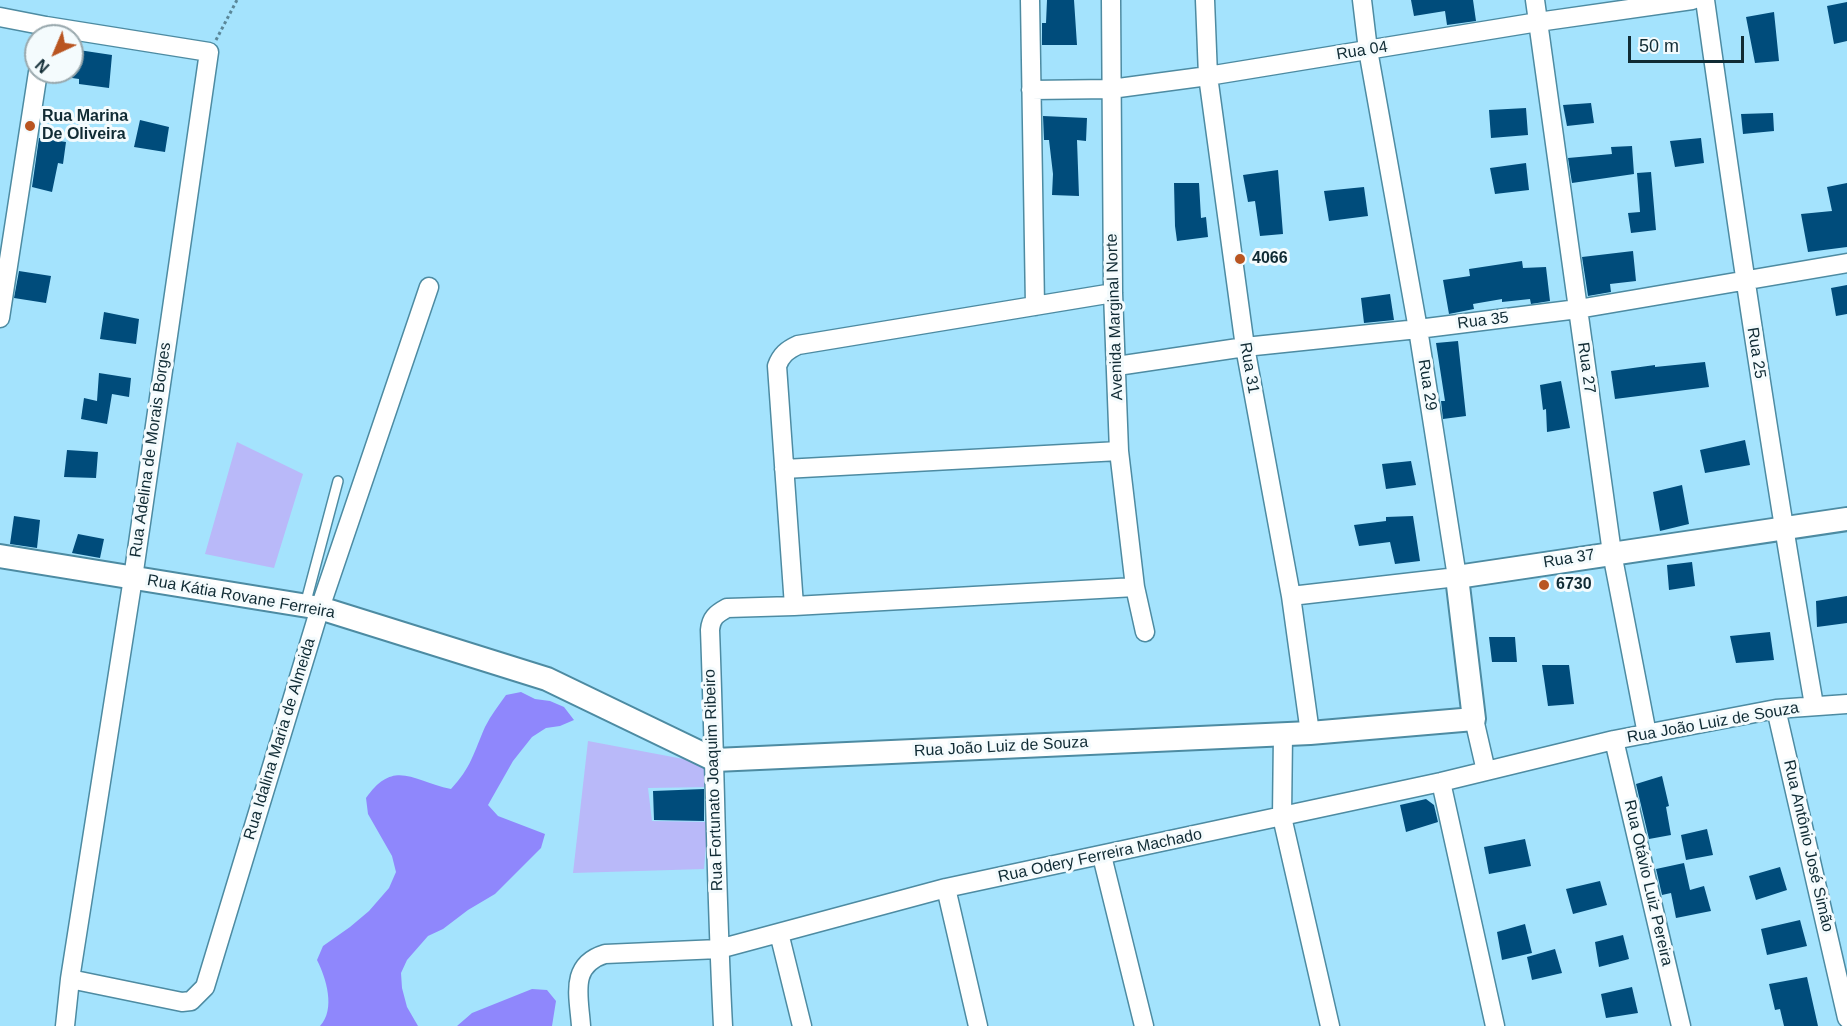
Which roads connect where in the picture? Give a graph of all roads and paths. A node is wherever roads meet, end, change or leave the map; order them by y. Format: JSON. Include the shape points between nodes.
{"nodes":[{"id":1,"x":237,"y":0,"type":"edge"},
{"id":2,"x":1030,"y":0,"type":"edge"},
{"id":3,"x":1111,"y":0,"type":"edge"},
{"id":4,"x":1205,"y":0,"type":"edge"},
{"id":5,"x":1362,"y":0,"type":"edge"},
{"id":6,"x":1535,"y":0,"type":"edge"},
{"id":7,"x":1692,"y":0,"type":"edge"},
{"id":8,"x":1705,"y":0,"type":"edge"},
{"id":9,"x":0,"y":17,"type":"edge"},
{"id":10,"x":1538,"y":22,"type":"junction"},
{"id":11,"x":24,"y":24,"type":"edge"},
{"id":12,"x":84,"y":36,"type":"edge"},
{"id":13,"x":1368,"y":50,"type":"junction"},
{"id":14,"x":209,"y":52,"type":"junction"},
{"id":15,"x":1208,"y":76,"type":"junction"},
{"id":16,"x":36,"y":84,"type":"edge"},
{"id":17,"x":1111,"y":89,"type":"junction"},
{"id":18,"x":1031,"y":90,"type":"junction"},
{"id":19,"x":1847,"y":263,"type":"edge"},
{"id":20,"x":1745,"y":281,"type":"junction"},
{"id":21,"x":429,"y":287,"type":"dead end"},
{"id":22,"x":1113,"y":293,"type":"junction"},
{"id":23,"x":1035,"y":306,"type":"junction"},
{"id":24,"x":1578,"y":309,"type":"junction"},
{"id":25,"x":0,"y":318,"type":"edge"},
{"id":26,"x":1418,"y":329,"type":"junction"},
{"id":27,"x":1245,"y":347,"type":"junction"},
{"id":28,"x":1117,"y":366,"type":"junction"},
{"id":29,"x":1119,"y":451,"type":"junction"},
{"id":30,"x":784,"y":469,"type":"junction"},
{"id":31,"x":338,"y":481,"type":"dead end"},
{"id":32,"x":1847,"y":519,"type":"edge"},
{"id":33,"x":1783,"y":528,"type":"junction"},
{"id":34,"x":1612,"y":553,"type":"junction"},
{"id":35,"x":0,"y":555,"type":"edge"},
{"id":36,"x":1458,"y":577,"type":"junction"},
{"id":37,"x":133,"y":578,"type":"junction"},
{"id":38,"x":1135,"y":587,"type":"junction"},
{"id":39,"x":1291,"y":596,"type":"junction"},
{"id":40,"x":794,"y":606,"type":"junction"},
{"id":41,"x":312,"y":607,"type":"junction"},
{"id":42,"x":1145,"y":632,"type":"dead end"},
{"id":43,"x":547,"y":679,"type":"joint"},
{"id":44,"x":1847,"y":704,"type":"edge"},
{"id":45,"x":1814,"y":705,"type":"junction"},
{"id":46,"x":1776,"y":708,"type":"junction"},
{"id":47,"x":1474,"y":719,"type":"junction"},
{"id":48,"x":1310,"y":733,"type":"junction"},
{"id":49,"x":1283,"y":734,"type":"junction"},
{"id":50,"x":1647,"y":734,"type":"junction"},
{"id":51,"x":1614,"y":740,"type":"junction"},
{"id":52,"x":715,"y":760,"type":"junction"},
{"id":53,"x":1486,"y":771,"type":"junction"},
{"id":54,"x":1441,"y":782,"type":"junction"},
{"id":55,"x":1282,"y":817,"type":"junction"},
{"id":56,"x":1102,"y":856,"type":"junction"},
{"id":57,"x":946,"y":888,"type":"junction"},
{"id":58,"x":779,"y":933,"type":"junction"},
{"id":59,"x":719,"y":949,"type":"junction"},
{"id":60,"x":70,"y":980,"type":"junction"},
{"id":61,"x":1847,"y":1018,"type":"edge"},
{"id":62,"x":65,"y":1026,"type":"edge"},
{"id":63,"x":580,"y":1026,"type":"edge"},
{"id":64,"x":723,"y":1026,"type":"edge"},
{"id":65,"x":802,"y":1026,"type":"edge"},
{"id":66,"x":978,"y":1026,"type":"edge"},
{"id":67,"x":1144,"y":1026,"type":"edge"},
{"id":68,"x":1330,"y":1026,"type":"edge"},
{"id":69,"x":1495,"y":1026,"type":"edge"},
{"id":70,"x":1681,"y":1026,"type":"edge"}],
"edges":[{"from":1,"to":14,"type":"path"},
{"from":2,"to":18,"type":"street"},
{"from":3,"to":17,"type":"street","name":"Avenida Marginal Norte"},
{"from":4,"to":15,"type":"street","name":"Rua 31"},
{"from":5,"to":13,"type":"street","name":"Rua 29"},
{"from":6,"to":10,"type":"street","name":"Rua 27"},
{"from":7,"to":10,"type":"street","name":"Rua 04"},
{"from":8,"to":20,"type":"street","name":"Rua 25"},
{"from":9,"to":11,"type":"street"},
{"from":10,"to":13,"type":"street","name":"Rua 04"},
{"from":10,"to":24,"type":"street","name":"Rua 27"},
{"from":12,"to":14,"type":"street"},
{"from":13,"to":15,"type":"street","name":"Rua 04"},
{"from":13,"to":26,"type":"street","name":"Rua 29"},
{"from":14,"to":37,"type":"street","name":"Rua Adelina de Morais Borges"},
{"from":15,"to":17,"type":"street","name":"Rua 04"},
{"from":15,"to":27,"type":"street","name":"Rua 31"},
{"from":16,"to":25,"type":"street"},
{"from":17,"to":18,"type":"street","name":"Rua 04"},
{"from":17,"to":22,"type":"street","name":"Avenida Marginal Norte"},
{"from":18,"to":23,"type":"street"},
{"from":19,"to":20,"type":"street","name":"Rua 35"},
{"from":20,"to":24,"type":"street","name":"Rua 35"},
{"from":20,"to":33,"type":"street","name":"Rua 25"},
{"from":21,"to":41,"type":"street","name":"Rua Idalina Maria de Almeida"},
{"from":22,"to":23,"type":"street"},
{"from":22,"to":28,"type":"street","name":"Avenida Marginal Norte"},
{"from":23,"to":30,"type":"street","via":[[798,345],[787,351],[777,366]]},
{"from":24,"to":26,"type":"street","name":"Rua 35"},
{"from":24,"to":34,"type":"street","name":"Rua 27"},
{"from":26,"to":27,"type":"street","name":"Rua 35"},
{"from":26,"to":36,"type":"street","name":"Rua 29"},
{"from":27,"to":28,"type":"street","name":"Rua 35"},
{"from":27,"to":39,"type":"street","name":"Rua 31"},
{"from":28,"to":29,"type":"street","name":"Avenida Marginal Norte"},
{"from":29,"to":30,"type":"street"},
{"from":29,"to":38,"type":"street","name":"Avenida Marginal Norte"},
{"from":30,"to":40,"type":"street"},
{"from":31,"to":41,"type":"lane"},
{"from":32,"to":33,"type":"street","name":"Rua 37"},
{"from":33,"to":34,"type":"street","name":"Rua 37"},
{"from":33,"to":45,"type":"street","name":"Rua 25"},
{"from":34,"to":36,"type":"street","name":"Rua 37"},
{"from":34,"to":50,"type":"street","name":"Rua 27"},
{"from":35,"to":37,"type":"street","name":"Rua Kátia Rovane Ferreira"},
{"from":36,"to":39,"type":"street","name":"Rua 37"},
{"from":36,"to":47,"type":"street","name":"Rua 29"},
{"from":37,"to":41,"type":"street","name":"Rua Kátia Rovane Ferreira"},
{"from":37,"to":60,"type":"street","name":"Rua Adelina de Morais Borges"},
{"from":38,"to":40,"type":"street"},
{"from":38,"to":42,"type":"street","name":"Avenida Marginal Norte"},
{"from":39,"to":48,"type":"street","name":"Rua 31"},
{"from":40,"to":52,"type":"street","name":"Rua Fortunato Joaquim Ribeiro","via":[[727,609],[711,620]]},
{"from":41,"to":43,"type":"street","name":"Rua Kátia Rovane Ferreira"},
{"from":41,"to":60,"type":"street","name":"Rua Idalina Maria de Almeida","via":[[205,987],[191,1001],[182,1002]]},
{"from":43,"to":52,"type":"street","name":"Rua João Luiz de Souza"},
{"from":44,"to":45,"type":"street","name":"Rua João Luiz de Souza"},
{"from":45,"to":46,"type":"street","name":"Rua João Luiz de Souza"},
{"from":46,"to":50,"type":"street","name":"Rua João Luiz de Souza"},
{"from":46,"to":61,"type":"street","name":"Rua Antônio José Simão"},
{"from":47,"to":48,"type":"street","name":"Rua João Luiz de Souza"},
{"from":47,"to":53,"type":"street","name":"Rua 29"},
{"from":48,"to":49,"type":"street","name":"Rua João Luiz de Souza"},
{"from":49,"to":52,"type":"street","name":"Rua João Luiz de Souza"},
{"from":49,"to":55,"type":"street"},
{"from":50,"to":51,"type":"street","name":"Rua João Luiz de Souza"},
{"from":51,"to":53,"type":"street","name":"Rua Odery Ferreira Machado"},
{"from":51,"to":70,"type":"street","name":"Rua Otávio Luiz Pereira"},
{"from":52,"to":59,"type":"street","name":"Rua Fortunato Joaquim Ribeiro"},
{"from":53,"to":54,"type":"street","name":"Rua Odery Ferreira Machado"},
{"from":54,"to":55,"type":"street","name":"Rua Odery Ferreira Machado"},
{"from":54,"to":69,"type":"street"},
{"from":55,"to":56,"type":"street","name":"Rua Odery Ferreira Machado"},
{"from":55,"to":68,"type":"street"},
{"from":56,"to":57,"type":"street","name":"Rua Odery Ferreira Machado"},
{"from":56,"to":67,"type":"street"},
{"from":57,"to":58,"type":"street","name":"Rua Odery Ferreira Machado"},
{"from":57,"to":66,"type":"street"},
{"from":58,"to":59,"type":"street","name":"Rua Odery Ferreira Machado"},
{"from":58,"to":65,"type":"street"},
{"from":59,"to":63,"type":"street","name":"Rua Odery Ferreira Machado","via":[[595,957],[580,972]]},
{"from":59,"to":64,"type":"street","name":"Rua Fortunato Joaquim Ribeiro"},
{"from":60,"to":62,"type":"street","name":"Rua Adelina de Morais Borges"}]}
